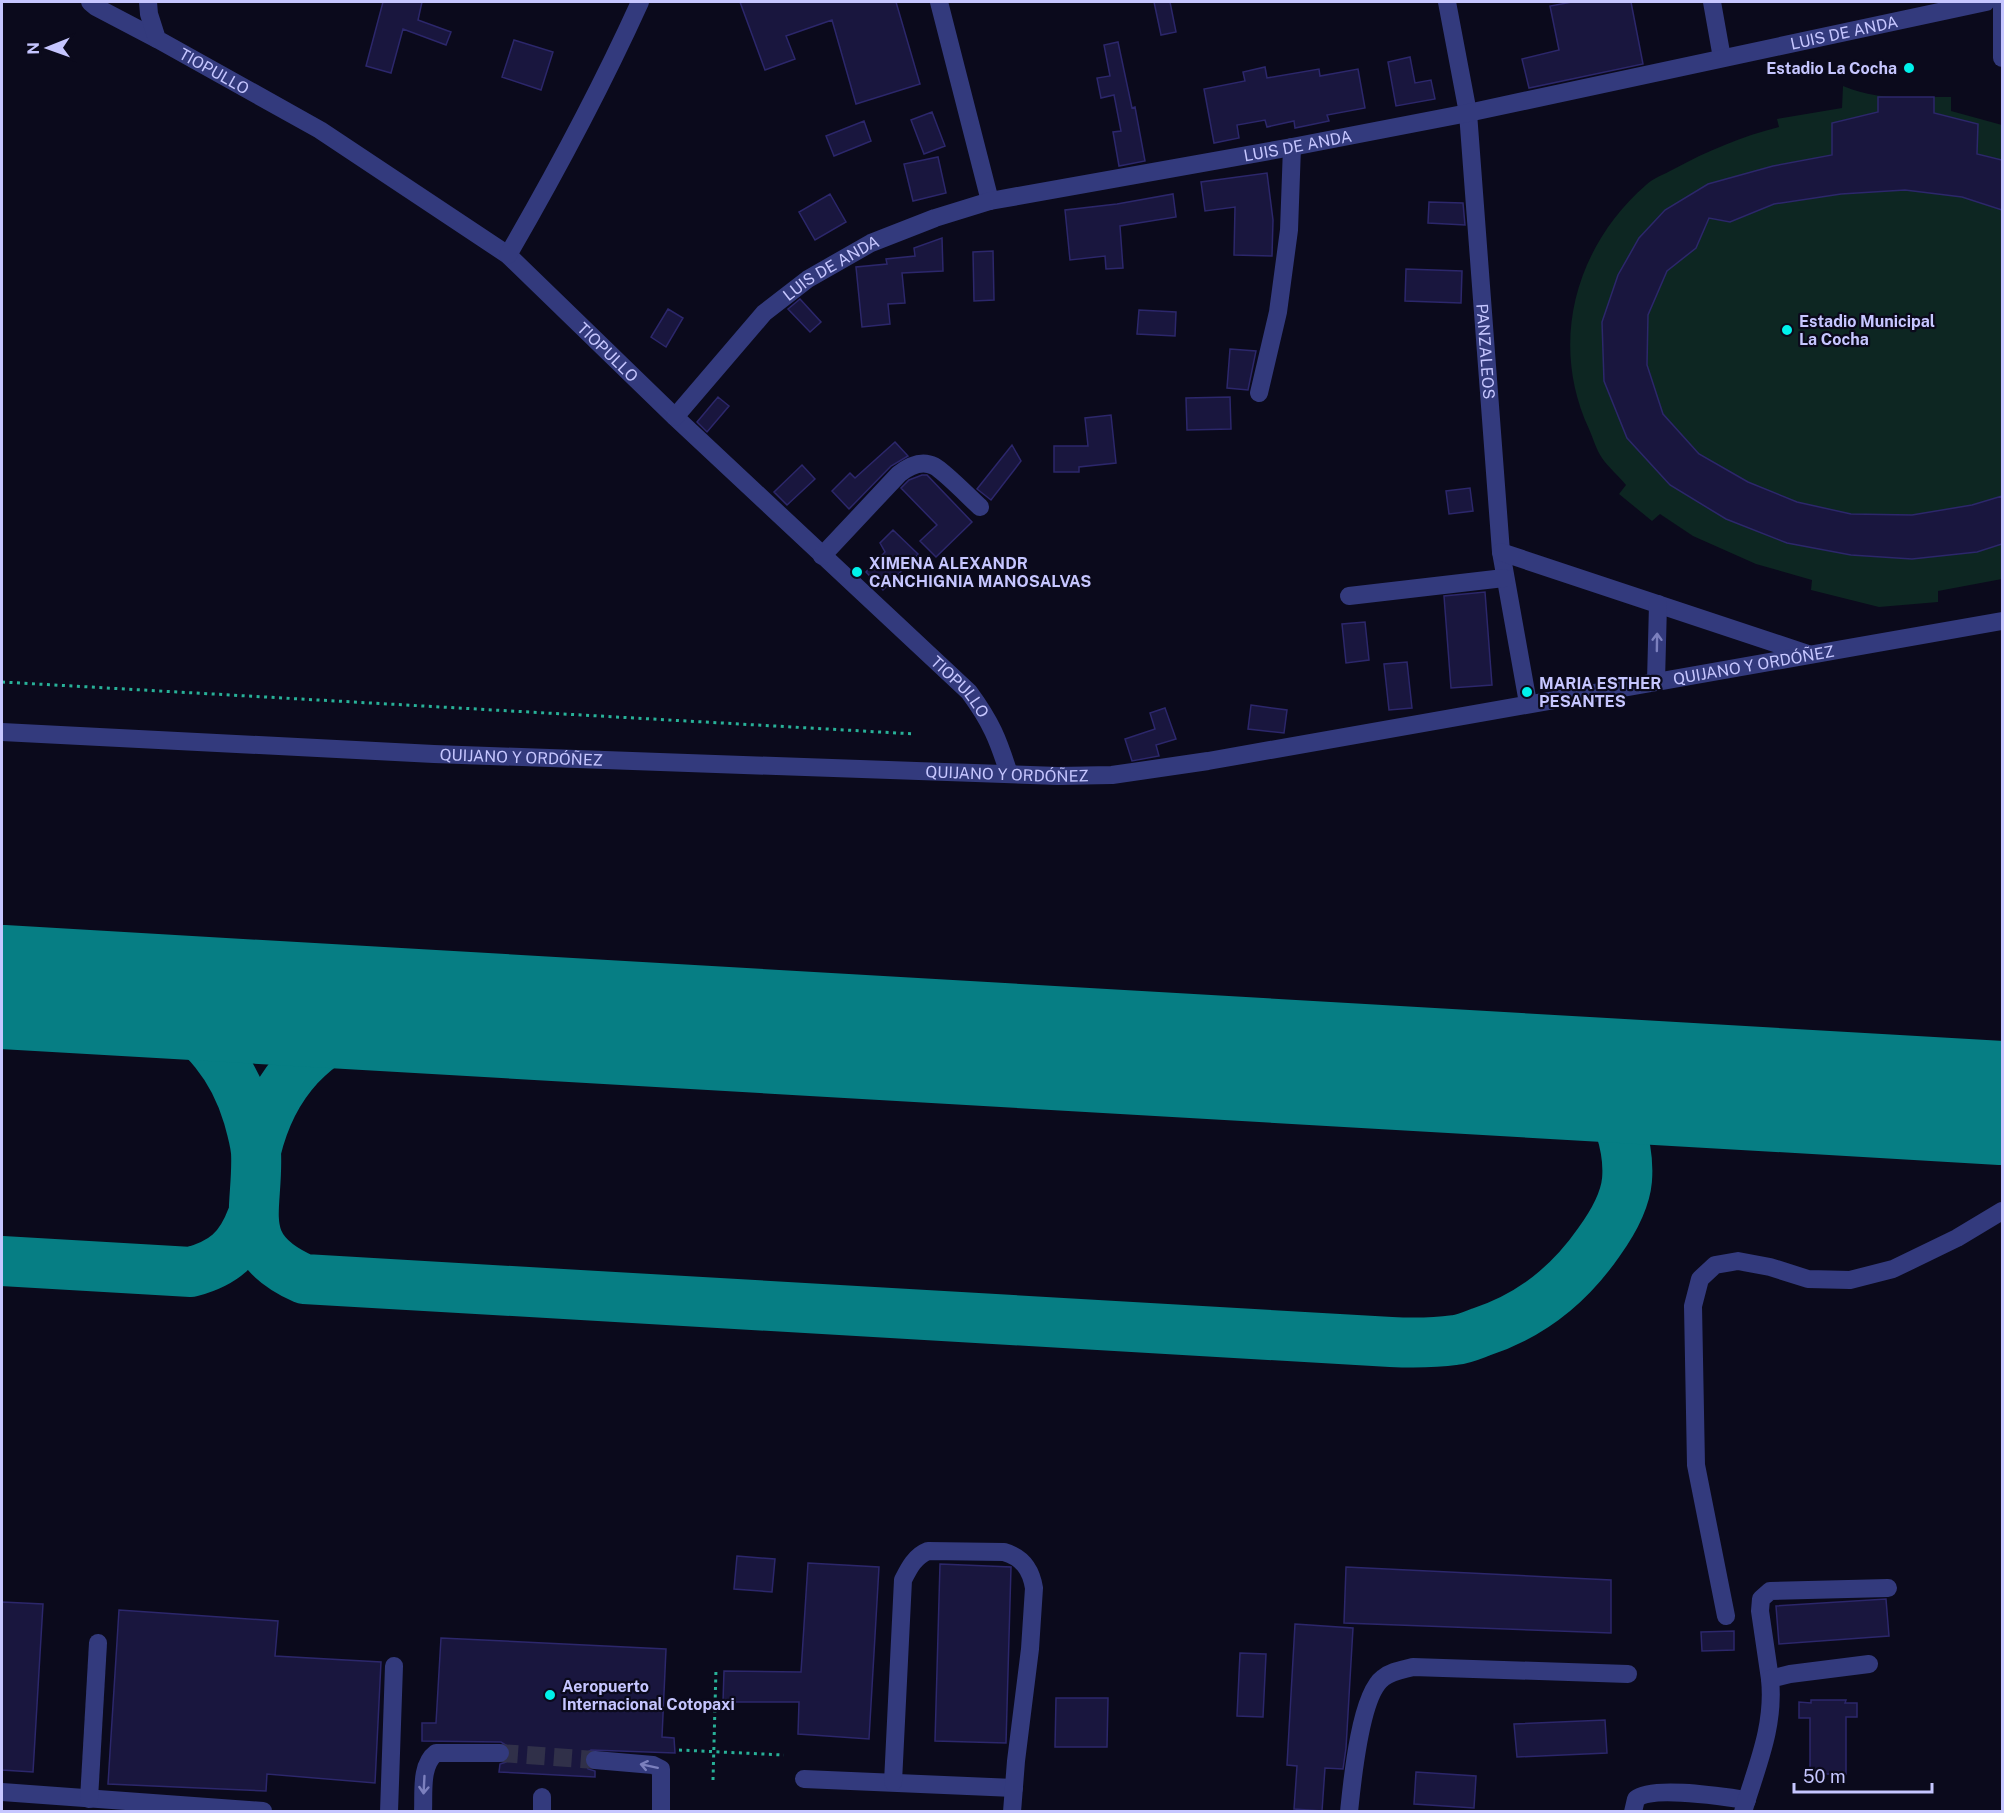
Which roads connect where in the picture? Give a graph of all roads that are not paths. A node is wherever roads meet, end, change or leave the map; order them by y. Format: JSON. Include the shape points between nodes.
{"nodes":[{"id":1,"x":90,"y":2,"type":"edge"},
{"id":2,"x":148,"y":2,"type":"edge"},
{"id":3,"x":640,"y":2,"type":"edge"},
{"id":4,"x":939,"y":2,"type":"edge"},
{"id":5,"x":1447,"y":2,"type":"edge"},
{"id":6,"x":1712,"y":2,"type":"edge"},
{"id":7,"x":1986,"y":2,"type":"edge"},
{"id":8,"x":2002,"y":2,"type":"edge"},
{"id":9,"x":1945,"y":6,"type":"edge"},
{"id":10,"x":157,"y":39,"type":"junction"},
{"id":11,"x":1722,"y":58,"type":"junction"},
{"id":12,"x":2002,"y":58,"type":"edge"},
{"id":13,"x":1468,"y":113,"type":"junction"},
{"id":14,"x":1292,"y":147,"type":"junction"},
{"id":15,"x":990,"y":201,"type":"junction"},
{"id":16,"x":508,"y":255,"type":"junction"},
{"id":17,"x":1259,"y":393,"type":"dead end"},
{"id":18,"x":675,"y":417,"type":"junction"},
{"id":19,"x":980,"y":507,"type":"dead end"},
{"id":20,"x":1501,"y":552,"type":"junction"},
{"id":21,"x":822,"y":556,"type":"junction"},
{"id":22,"x":1504,"y":578,"type":"junction"},
{"id":23,"x":1348,"y":596,"type":"dead end"},
{"id":24,"x":1658,"y":604,"type":"junction"},
{"id":25,"x":2002,"y":621,"type":"edge"},
{"id":26,"x":1809,"y":654,"type":"junction"},
{"id":27,"x":1656,"y":681,"type":"junction"},
{"id":28,"x":1528,"y":703,"type":"junction"},
{"id":29,"x":2,"y":732,"type":"edge"},
{"id":30,"x":1009,"y":774,"type":"junction"},
{"id":31,"x":2002,"y":1211,"type":"edge"},
{"id":32,"x":1888,"y":1588,"type":"dead end"},
{"id":33,"x":1726,"y":1616,"type":"dead end"},
{"id":34,"x":98,"y":1643,"type":"dead end"},
{"id":35,"x":1869,"y":1664,"type":"dead end"},
{"id":36,"x":394,"y":1666,"type":"dead end"},
{"id":37,"x":1628,"y":1674,"type":"dead end"},
{"id":38,"x":1770,"y":1679,"type":"junction"},
{"id":39,"x":500,"y":1753,"type":"tunnel mouth"},
{"id":40,"x":595,"y":1760,"type":"tunnel mouth"},
{"id":41,"x":804,"y":1779,"type":"dead end"},
{"id":42,"x":893,"y":1782,"type":"junction"},
{"id":43,"x":1014,"y":1788,"type":"junction"},
{"id":44,"x":2,"y":1792,"type":"edge"},
{"id":45,"x":89,"y":1799,"type":"junction"},
{"id":46,"x":1745,"y":1806,"type":"edge"},
{"id":47,"x":263,"y":1811,"type":"edge"},
{"id":48,"x":389,"y":1812,"type":"edge"},
{"id":49,"x":423,"y":1812,"type":"edge"},
{"id":50,"x":661,"y":1812,"type":"edge"},
{"id":51,"x":1012,"y":1812,"type":"edge"},
{"id":52,"x":1349,"y":1812,"type":"edge"},
{"id":53,"x":1632,"y":1812,"type":"edge"}],
"edges":[{"from":1,"to":10,"type":"street","name":"TIOPULLO"},
{"from":2,"to":10,"type":"street"},
{"from":3,"to":16,"type":"street","via":[[562,161]]},
{"from":4,"to":15,"type":"street"},
{"from":5,"to":13,"type":"street","name":"PANZALEOS"},
{"from":6,"to":11,"type":"street"},
{"from":7,"to":9,"type":"street","name":"LUIS DE ANDA"},
{"from":8,"to":12,"type":"street"},
{"from":9,"to":11,"type":"street","name":"LUIS DE ANDA"},
{"from":10,"to":16,"type":"street","name":"TIOPULLO","via":[[320,130]]},
{"from":11,"to":13,"type":"street","name":"LUIS DE ANDA"},
{"from":13,"to":14,"type":"street","name":"LUIS DE ANDA"},
{"from":13,"to":20,"type":"street","name":"PANZALEOS"},
{"from":14,"to":15,"type":"street","name":"LUIS DE ANDA"},
{"from":14,"to":17,"type":"street","via":[[1289,230],[1278,312]]},
{"from":15,"to":18,"type":"street","name":"LUIS DE ANDA","via":[[871,243],[808,279],[764,313]]},
{"from":16,"to":18,"type":"street","name":"TIOPULLO"},
{"from":18,"to":21,"type":"street","name":"TIOPULLO"},
{"from":19,"to":21,"type":"street","via":[[934,466],[909,466]]},
{"from":20,"to":22,"type":"street","name":"PANZALEOS"},
{"from":20,"to":24,"type":"street"},
{"from":21,"to":30,"type":"street","name":"TIOPULLO","via":[[969,692],[997,735]]},
{"from":22,"to":23,"type":"street"},
{"from":22,"to":28,"type":"street","name":"PANZALEOS"},
{"from":24,"to":26,"type":"street"},
{"from":27,"to":24,"type":"street","one_way":true},
{"from":25,"to":26,"type":"street","name":"QUIJANO Y ORDÓÑEZ"},
{"from":26,"to":27,"type":"street","name":"QUIJANO Y ORDÓÑEZ"},
{"from":27,"to":28,"type":"street","name":"QUIJANO Y ORDÓÑEZ"},
{"from":28,"to":30,"type":"street","name":"QUIJANO Y ORDÓÑEZ","via":[[1219,759],[1112,774]]},
{"from":29,"to":30,"type":"street","name":"QUIJANO Y ORDÓÑEZ","via":[[434,754]]},
{"from":31,"to":33,"type":"street","via":[[1893,1269],[1850,1280],[1808,1279],[1738,1261],[1716,1265],[1701,1279],[1693,1306],[1696,1466]]},
{"from":32,"to":38,"type":"street","via":[[1765,1594],[1760,1611]]},
{"from":34,"to":45,"type":"street"},
{"from":35,"to":38,"type":"street"},
{"from":36,"to":48,"type":"street"},
{"from":37,"to":52,"type":"street","via":[[1413,1667],[1393,1672],[1372,1691],[1354,1761]]},
{"from":38,"to":46,"type":"street","via":[[1766,1738]]},
{"from":39,"to":49,"type":"street","one_way":true,"via":[[436,1753],[429,1758]]},
{"from":50,"to":40,"type":"street","one_way":true,"via":[[661,1769],[654,1765]]},
{"from":41,"to":42,"type":"street"},
{"from":42,"to":43,"type":"street"},
{"from":42,"to":43,"type":"street","via":[[903,1580],[913,1563],[928,1551],[996,1550],[1024,1563],[1034,1588]]},
{"from":43,"to":51,"type":"street"},
{"from":44,"to":45,"type":"street"},
{"from":45,"to":47,"type":"street"},
{"from":46,"to":53,"type":"street","via":[[1701,1794],[1644,1794],[1636,1799]]}]}
